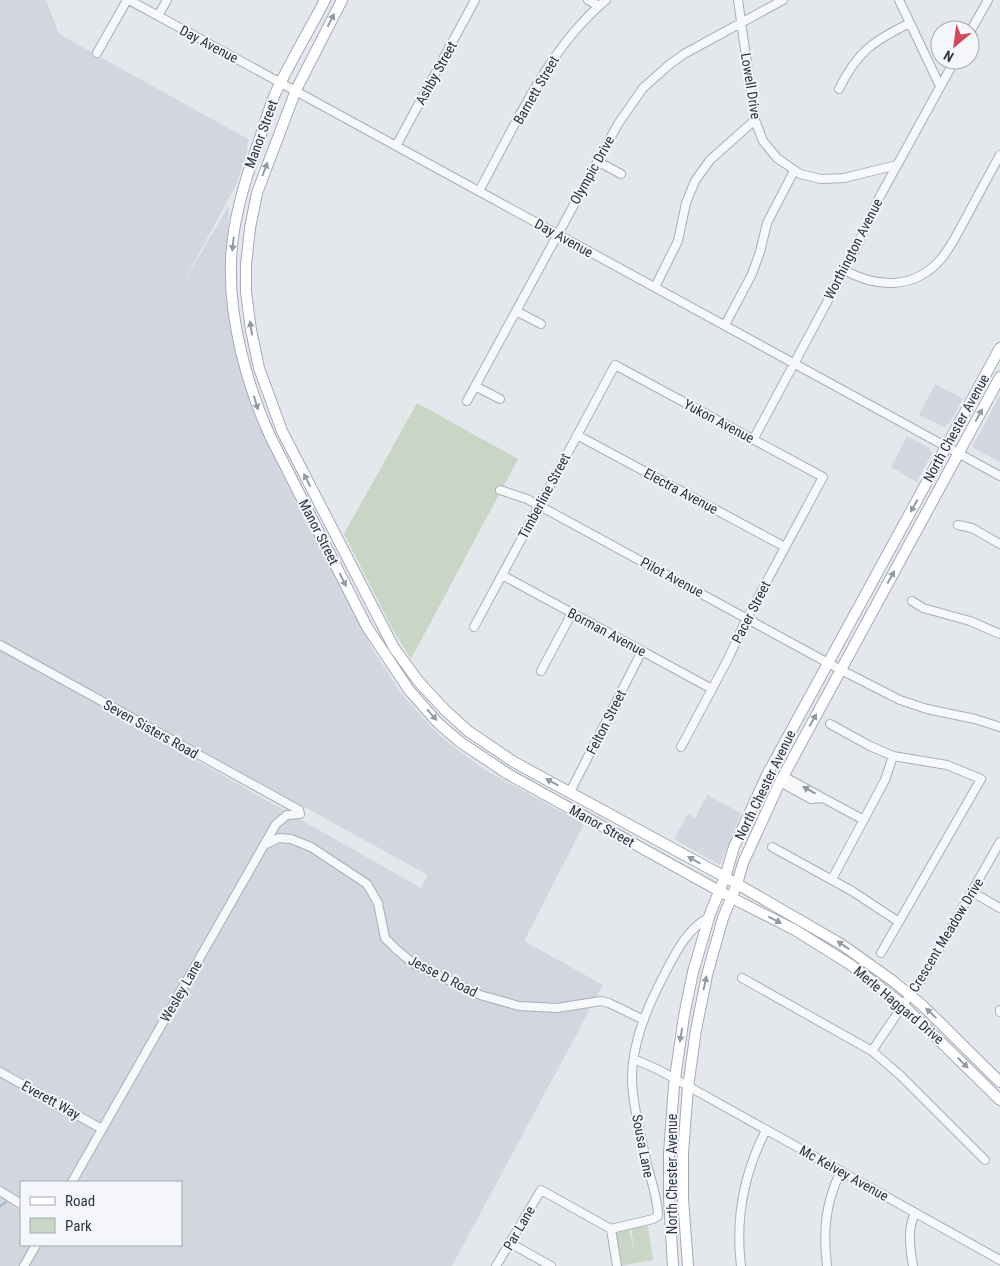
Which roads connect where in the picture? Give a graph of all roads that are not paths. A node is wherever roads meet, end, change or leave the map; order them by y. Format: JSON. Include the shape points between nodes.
{"nodes":[{"id":1,"x":128,"y":0,"type":"edge"},
{"id":2,"x":167,"y":0,"type":"edge"},
{"id":3,"x":325,"y":0,"type":"edge"},
{"id":4,"x":342,"y":0,"type":"edge"},
{"id":5,"x":475,"y":0,"type":"edge"},
{"id":6,"x":588,"y":0,"type":"edge"},
{"id":7,"x":606,"y":0,"type":"edge"},
{"id":8,"x":738,"y":0,"type":"edge"},
{"id":9,"x":783,"y":0,"type":"edge"},
{"id":10,"x":899,"y":0,"type":"edge"},
{"id":11,"x":988,"y":0,"type":"edge"},
{"id":12,"x":599,"y":6,"type":"junction"},
{"id":13,"x":158,"y":16,"type":"junction"},
{"id":14,"x":977,"y":20,"type":"edge"},
{"id":15,"x":741,"y":22,"type":"junction"},
{"id":16,"x":910,"y":23,"type":"junction"},
{"id":17,"x":97,"y":53,"type":"dead end"},
{"id":18,"x":949,"y":70,"type":"edge"},
{"id":19,"x":282,"y":83,"type":"junction"},
{"id":20,"x":940,"y":86,"type":"junction"},
{"id":21,"x":296,"y":90,"type":"junction"},
{"id":22,"x":840,"y":90,"type":"dead end"},
{"id":23,"x":755,"y":120,"type":"junction"},
{"id":24,"x":396,"y":146,"type":"junction"},
{"id":25,"x":1000,"y":155,"type":"edge"},
{"id":26,"x":598,"y":161,"type":"junction"},
{"id":27,"x":897,"y":165,"type":"junction"},
{"id":28,"x":794,"y":171,"type":"junction"},
{"id":29,"x":622,"y":174,"type":"dead end"},
{"id":30,"x":479,"y":191,"type":"junction"},
{"id":31,"x":557,"y":234,"type":"junction"},
{"id":32,"x":844,"y":270,"type":"junction"},
{"id":33,"x":655,"y":287,"type":"junction"},
{"id":34,"x":516,"y":311,"type":"junction"},
{"id":35,"x":540,"y":324,"type":"dead end"},
{"id":36,"x":725,"y":325,"type":"junction"},
{"id":37,"x":1000,"y":348,"type":"edge"},
{"id":38,"x":795,"y":363,"type":"junction"},
{"id":39,"x":615,"y":365,"type":"joint"},
{"id":40,"x":1000,"y":377,"type":"edge"},
{"id":41,"x":475,"y":386,"type":"junction"},
{"id":42,"x":500,"y":399,"type":"dead end"},
{"id":43,"x":467,"y":401,"type":"dead end"},
{"id":44,"x":577,"y":435,"type":"junction"},
{"id":45,"x":753,"y":440,"type":"junction"},
{"id":46,"x":946,"y":446,"type":"junction"},
{"id":47,"x":959,"y":453,"type":"junction"},
{"id":48,"x":1000,"y":476,"type":"edge"},
{"id":49,"x":823,"y":478,"type":"joint"},
{"id":50,"x":500,"y":490,"type":"dead end"},
{"id":51,"x":539,"y":505,"type":"junction"},
{"id":52,"x":958,"y":525,"type":"dead end"},
{"id":53,"x":1000,"y":544,"type":"edge"},
{"id":54,"x":785,"y":548,"type":"junction"},
{"id":55,"x":502,"y":576,"type":"junction"},
{"id":56,"x":912,"y":601,"type":"dead end"},
{"id":57,"x":572,"y":613,"type":"junction"},
{"id":58,"x":747,"y":618,"type":"junction"},
{"id":59,"x":474,"y":627,"type":"dead end"},
{"id":60,"x":1000,"y":634,"type":"edge"},
{"id":61,"x":0,"y":645,"type":"edge"},
{"id":62,"x":642,"y":651,"type":"junction"},
{"id":63,"x":828,"y":663,"type":"junction"},
{"id":64,"x":841,"y":670,"type":"junction"},
{"id":65,"x":541,"y":671,"type":"dead end"},
{"id":66,"x":712,"y":689,"type":"junction"},
{"id":67,"x":830,"y":724,"type":"dead end"},
{"id":68,"x":1000,"y":727,"type":"edge"},
{"id":69,"x":681,"y":747,"type":"dead end"},
{"id":70,"x":893,"y":756,"type":"junction"},
{"id":71,"x":781,"y":779,"type":"junction"},
{"id":72,"x":570,"y":792,"type":"junction"},
{"id":73,"x":300,"y":814,"type":"joint"},
{"id":74,"x":864,"y":820,"type":"junction"},
{"id":75,"x":1000,"y":842,"type":"edge"},
{"id":76,"x":266,"y":844,"type":"junction"},
{"id":77,"x":772,"y":847,"type":"dead end"},
{"id":78,"x":725,"y":877,"type":"junction"},
{"id":79,"x":832,"y":879,"type":"junction"},
{"id":80,"x":737,"y":884,"type":"junction"},
{"id":81,"x":719,"y":891,"type":"junction"},
{"id":82,"x":972,"y":892,"type":"junction"},
{"id":83,"x":732,"y":898,"type":"junction"},
{"id":84,"x":1000,"y":908,"type":"edge"},
{"id":85,"x":709,"y":917,"type":"junction"},
{"id":86,"x":899,"y":922,"type":"junction"},
{"id":87,"x":881,"y":953,"type":"dead end"},
{"id":88,"x":742,"y":978,"type":"dead end"},
{"id":89,"x":910,"y":995,"type":"junction"},
{"id":90,"x":903,"y":1005,"type":"junction"},
{"id":91,"x":644,"y":1020,"type":"junction"},
{"id":92,"x":872,"y":1051,"type":"junction"},
{"id":93,"x":634,"y":1059,"type":"junction"},
{"id":94,"x":0,"y":1072,"type":"edge"},
{"id":95,"x":674,"y":1079,"type":"junction"},
{"id":96,"x":1000,"y":1082,"type":"edge"},
{"id":97,"x":688,"y":1087,"type":"junction"},
{"id":98,"x":1000,"y":1100,"type":"edge"},
{"id":99,"x":102,"y":1129,"type":"junction"},
{"id":100,"x":766,"y":1130,"type":"junction"},
{"id":101,"x":985,"y":1160,"type":"dead end"},
{"id":102,"x":840,"y":1171,"type":"junction"},
{"id":103,"x":73,"y":1181,"type":"edge"},
{"id":104,"x":0,"y":1191,"type":"edge"},
{"id":105,"x":20,"y":1203,"type":"edge"},
{"id":106,"x":915,"y":1213,"type":"junction"},
{"id":107,"x":611,"y":1229,"type":"junction"},
{"id":108,"x":510,"y":1243,"type":"junction"},
{"id":109,"x":35,"y":1246,"type":"edge"},
{"id":110,"x":1000,"y":1260,"type":"edge"},
{"id":111,"x":24,"y":1266,"type":"edge"},
{"id":112,"x":496,"y":1266,"type":"edge"},
{"id":113,"x":551,"y":1266,"type":"edge"},
{"id":114,"x":617,"y":1266,"type":"edge"},
{"id":115,"x":673,"y":1266,"type":"edge"},
{"id":116,"x":688,"y":1266,"type":"edge"},
{"id":117,"x":741,"y":1266,"type":"edge"},
{"id":118,"x":827,"y":1266,"type":"edge"},
{"id":119,"x":914,"y":1266,"type":"edge"}],
"edges":[{"from":1,"to":13,"type":"street","name":"Day Avenue"},
{"from":1,"to":17,"type":"street"},
{"from":2,"to":13,"type":"street"},
{"from":3,"to":19,"type":"main road","name":"Manor Street"},
{"from":21,"to":4,"type":"main road","name":"Manor Street","one_way":true},
{"from":5,"to":24,"type":"street","name":"Ashby Street"},
{"from":6,"to":12,"type":"street"},
{"from":7,"to":12,"type":"street","name":"Barnett Street"},
{"from":8,"to":15,"type":"street","name":"Lowell Drive"},
{"from":9,"to":15,"type":"street","name":"Olympic Drive"},
{"from":10,"to":16,"type":"street"},
{"from":11,"to":14,"type":"street"},
{"from":12,"to":30,"type":"street","name":"Barnett Street","via":[[572,33],[549,65]]},
{"from":13,"to":19,"type":"street","name":"Day Avenue"},
{"from":15,"to":23,"type":"street","name":"Lowell Drive"},
{"from":15,"to":26,"type":"street","name":"Olympic Drive","via":[[684,54],[657,74],[628,107]]},
{"from":16,"to":20,"type":"street"},
{"from":16,"to":22,"type":"street","via":[[866,49],[849,70]]},
{"from":18,"to":20,"type":"street","name":"Worthington Avenue"},
{"from":19,"to":21,"type":"street","name":"Day Avenue"},
{"from":19,"to":81,"type":"main road","name":"Manor Street","one_way":true,"via":[[248,170],[238,208],[231,263],[233,310],[256,406],[367,627],[409,690],[460,742],[508,774]]},
{"from":20,"to":27,"type":"street","name":"Worthington Avenue"},
{"from":21,"to":24,"type":"street","name":"Day Avenue"},
{"from":72,"to":21,"type":"main road","name":"Manor Street","one_way":true,"via":[[514,762],[468,731],[419,682],[379,621],[271,404],[250,330],[246,265],[257,193]]},
{"from":23,"to":28,"type":"street","name":"Lowell Drive","via":[[770,151]]},
{"from":23,"to":33,"type":"street","via":[[710,160],[695,181],[678,241]]},
{"from":24,"to":30,"type":"street","name":"Day Avenue"},
{"from":25,"to":32,"type":"street","via":[[947,251],[924,274],[886,284],[865,281]]},
{"from":26,"to":29,"type":"street"},
{"from":26,"to":31,"type":"street","name":"Olympic Drive"},
{"from":27,"to":28,"type":"street","name":"Lowell Drive","via":[[833,179],[810,177]]},
{"from":27,"to":32,"type":"street","name":"Worthington Avenue"},
{"from":28,"to":36,"type":"street","via":[[767,223],[752,274]]},
{"from":30,"to":31,"type":"street","name":"Day Avenue"},
{"from":31,"to":33,"type":"street","name":"Day Avenue"},
{"from":31,"to":34,"type":"street","name":"Olympic Drive"},
{"from":32,"to":38,"type":"street","name":"Worthington Avenue"},
{"from":33,"to":36,"type":"street","name":"Day Avenue"},
{"from":34,"to":35,"type":"street"},
{"from":34,"to":41,"type":"street","name":"Olympic Drive"},
{"from":36,"to":38,"type":"street","name":"Day Avenue"},
{"from":37,"to":46,"type":"main road","name":"North Chester Avenue"},
{"from":38,"to":45,"type":"street","name":"Worthington Avenue"},
{"from":38,"to":46,"type":"street","name":"Day Avenue"},
{"from":39,"to":44,"type":"street","name":"Timberline Street"},
{"from":39,"to":45,"type":"street","name":"Yukon Avenue"},
{"from":47,"to":40,"type":"main road","name":"North Chester Avenue","one_way":true},
{"from":41,"to":42,"type":"street"},
{"from":41,"to":43,"type":"street","name":"Olympic Drive"},
{"from":44,"to":51,"type":"street","name":"Timberline Street"},
{"from":44,"to":54,"type":"street","name":"Electra Avenue"},
{"from":45,"to":49,"type":"street","name":"Yukon Avenue"},
{"from":46,"to":47,"type":"street","name":"Day Avenue"},
{"from":46,"to":63,"type":"main road","name":"North Chester Avenue","one_way":true},
{"from":47,"to":48,"type":"street","name":"Day Avenue"},
{"from":64,"to":47,"type":"main road","name":"North Chester Avenue","one_way":true},
{"from":49,"to":54,"type":"street","name":"Pacer Street"},
{"from":50,"to":51,"type":"street","name":"Pilot Avenue"},
{"from":51,"to":55,"type":"street","name":"Timberline Street"},
{"from":51,"to":58,"type":"street","name":"Pilot Avenue"},
{"from":52,"to":53,"type":"street","via":[[972,528]]},
{"from":54,"to":58,"type":"street","name":"Pacer Street"},
{"from":55,"to":57,"type":"street","name":"Borman Avenue"},
{"from":55,"to":59,"type":"street","name":"Timberline Street"},
{"from":56,"to":60,"type":"street","via":[[923,608],[970,621]]},
{"from":57,"to":62,"type":"street","name":"Borman Avenue"},
{"from":57,"to":65,"type":"street"},
{"from":58,"to":63,"type":"street","name":"Pilot Avenue"},
{"from":58,"to":66,"type":"street","name":"Pacer Street"},
{"from":61,"to":73,"type":"street","name":"Seven Sisters Road","via":[[299,810]]},
{"from":62,"to":66,"type":"street","name":"Borman Avenue"},
{"from":62,"to":72,"type":"street","name":"Felton Street"},
{"from":63,"to":64,"type":"street","name":"Pilot Avenue"},
{"from":63,"to":78,"type":"main road","name":"North Chester Avenue","via":[[754,803]]},
{"from":64,"to":68,"type":"street","name":"Pilot Avenue","via":[[900,700]]},
{"from":71,"to":64,"type":"main road","name":"North Chester Avenue","one_way":true},
{"from":66,"to":69,"type":"street","name":"Pacer Street"},
{"from":67,"to":70,"type":"street"},
{"from":70,"to":74,"type":"street","via":[[885,780]]},
{"from":70,"to":86,"type":"street","via":[[947,766],[981,779]]},
{"from":71,"to":74,"type":"street","via":[[811,799],[823,798]]},
{"from":71,"to":80,"type":"main road","name":"North Chester Avenue","via":[[742,863]]},
{"from":78,"to":72,"type":"main road","name":"Manor Street","one_way":true},
{"from":73,"to":76,"type":"street","name":"Wesley Lane","via":[[287,815],[279,821]]},
{"from":74,"to":79,"type":"street"},
{"from":75,"to":82,"type":"street","name":"Crescent Meadow Drive"},
{"from":76,"to":91,"type":"street","name":"Jesse D Road","via":[[279,838],[291,839],[311,847],[367,884],[378,903],[385,938],[396,949],[414,964],[480,995],[519,1006],[558,1008],[601,1001]]},
{"from":76,"to":99,"type":"street","name":"Wesley Lane"},
{"from":77,"to":79,"type":"street"},
{"from":78,"to":80,"type":"main road","name":"Manor Street"},
{"from":78,"to":81,"type":"main road","name":"North Chester Avenue"},
{"from":79,"to":86,"type":"street"},
{"from":80,"to":83,"type":"main road","name":"North Chester Avenue"},
{"from":89,"to":80,"type":"main road","name":"Merle Haggard Drive","one_way":true,"via":[[826,934]]},
{"from":81,"to":83,"type":"main road","name":"Manor Street"},
{"from":81,"to":85,"type":"main road","name":"North Chester Avenue"},
{"from":82,"to":84,"type":"street"},
{"from":82,"to":89,"type":"street","name":"Crescent Meadow Drive","via":[[922,980]]},
{"from":83,"to":90,"type":"main road","name":"Merle Haggard Drive","one_way":true,"via":[[823,947],[864,973]]},
{"from":97,"to":83,"type":"main road","name":"North Chester Avenue","one_way":true,"via":[[707,975]]},
{"from":85,"to":91,"type":"street","via":[[698,923],[683,941],[657,988]]},
{"from":85,"to":95,"type":"main road","name":"North Chester Avenue","one_way":true,"via":[[686,1007]]},
{"from":86,"to":87,"type":"street"},
{"from":88,"to":92,"type":"street"},
{"from":89,"to":90,"type":"street","name":"Crescent Meadow Drive"},
{"from":96,"to":89,"type":"main road","name":"Merle Haggard Drive","one_way":true},
{"from":90,"to":92,"type":"street","name":"Crescent Meadow Drive"},
{"from":90,"to":98,"type":"main road","name":"Merle Haggard Drive","one_way":true},
{"from":91,"to":93,"type":"street"},
{"from":92,"to":101,"type":"street"},
{"from":93,"to":95,"type":"street"},
{"from":93,"to":107,"type":"street","name":"Sousa Lane","via":[[634,1096],[658,1216]]},
{"from":94,"to":99,"type":"street","name":"Everett Way"},
{"from":95,"to":97,"type":"street"},
{"from":95,"to":115,"type":"main road","name":"North Chester Avenue","via":[[669,1153]]},
{"from":97,"to":100,"type":"street","name":"Mc Kelvey Avenue"},
{"from":97,"to":116,"type":"main road","name":"North Chester Avenue","via":[[683,1198]]},
{"from":99,"to":103,"type":"street","name":"Wesley Lane"},
{"from":100,"to":102,"type":"street","name":"Mc Kelvey Avenue"},
{"from":100,"to":117,"type":"street","via":[[752,1161],[742,1198],[739,1231]]},
{"from":102,"to":106,"type":"street","name":"Mc Kelvey Avenue"},
{"from":102,"to":118,"type":"street","via":[[825,1221]]},
{"from":104,"to":105,"type":"street"},
{"from":106,"to":110,"type":"street","name":"Mc Kelvey Avenue"},
{"from":106,"to":119,"type":"street","via":[[910,1228]]},
{"from":107,"to":108,"type":"street","name":"Par Lane","via":[[541,1190]]},
{"from":107,"to":114,"type":"street"},
{"from":108,"to":112,"type":"street","name":"Par Lane"},
{"from":108,"to":113,"type":"street"},
{"from":109,"to":111,"type":"street"}]}
